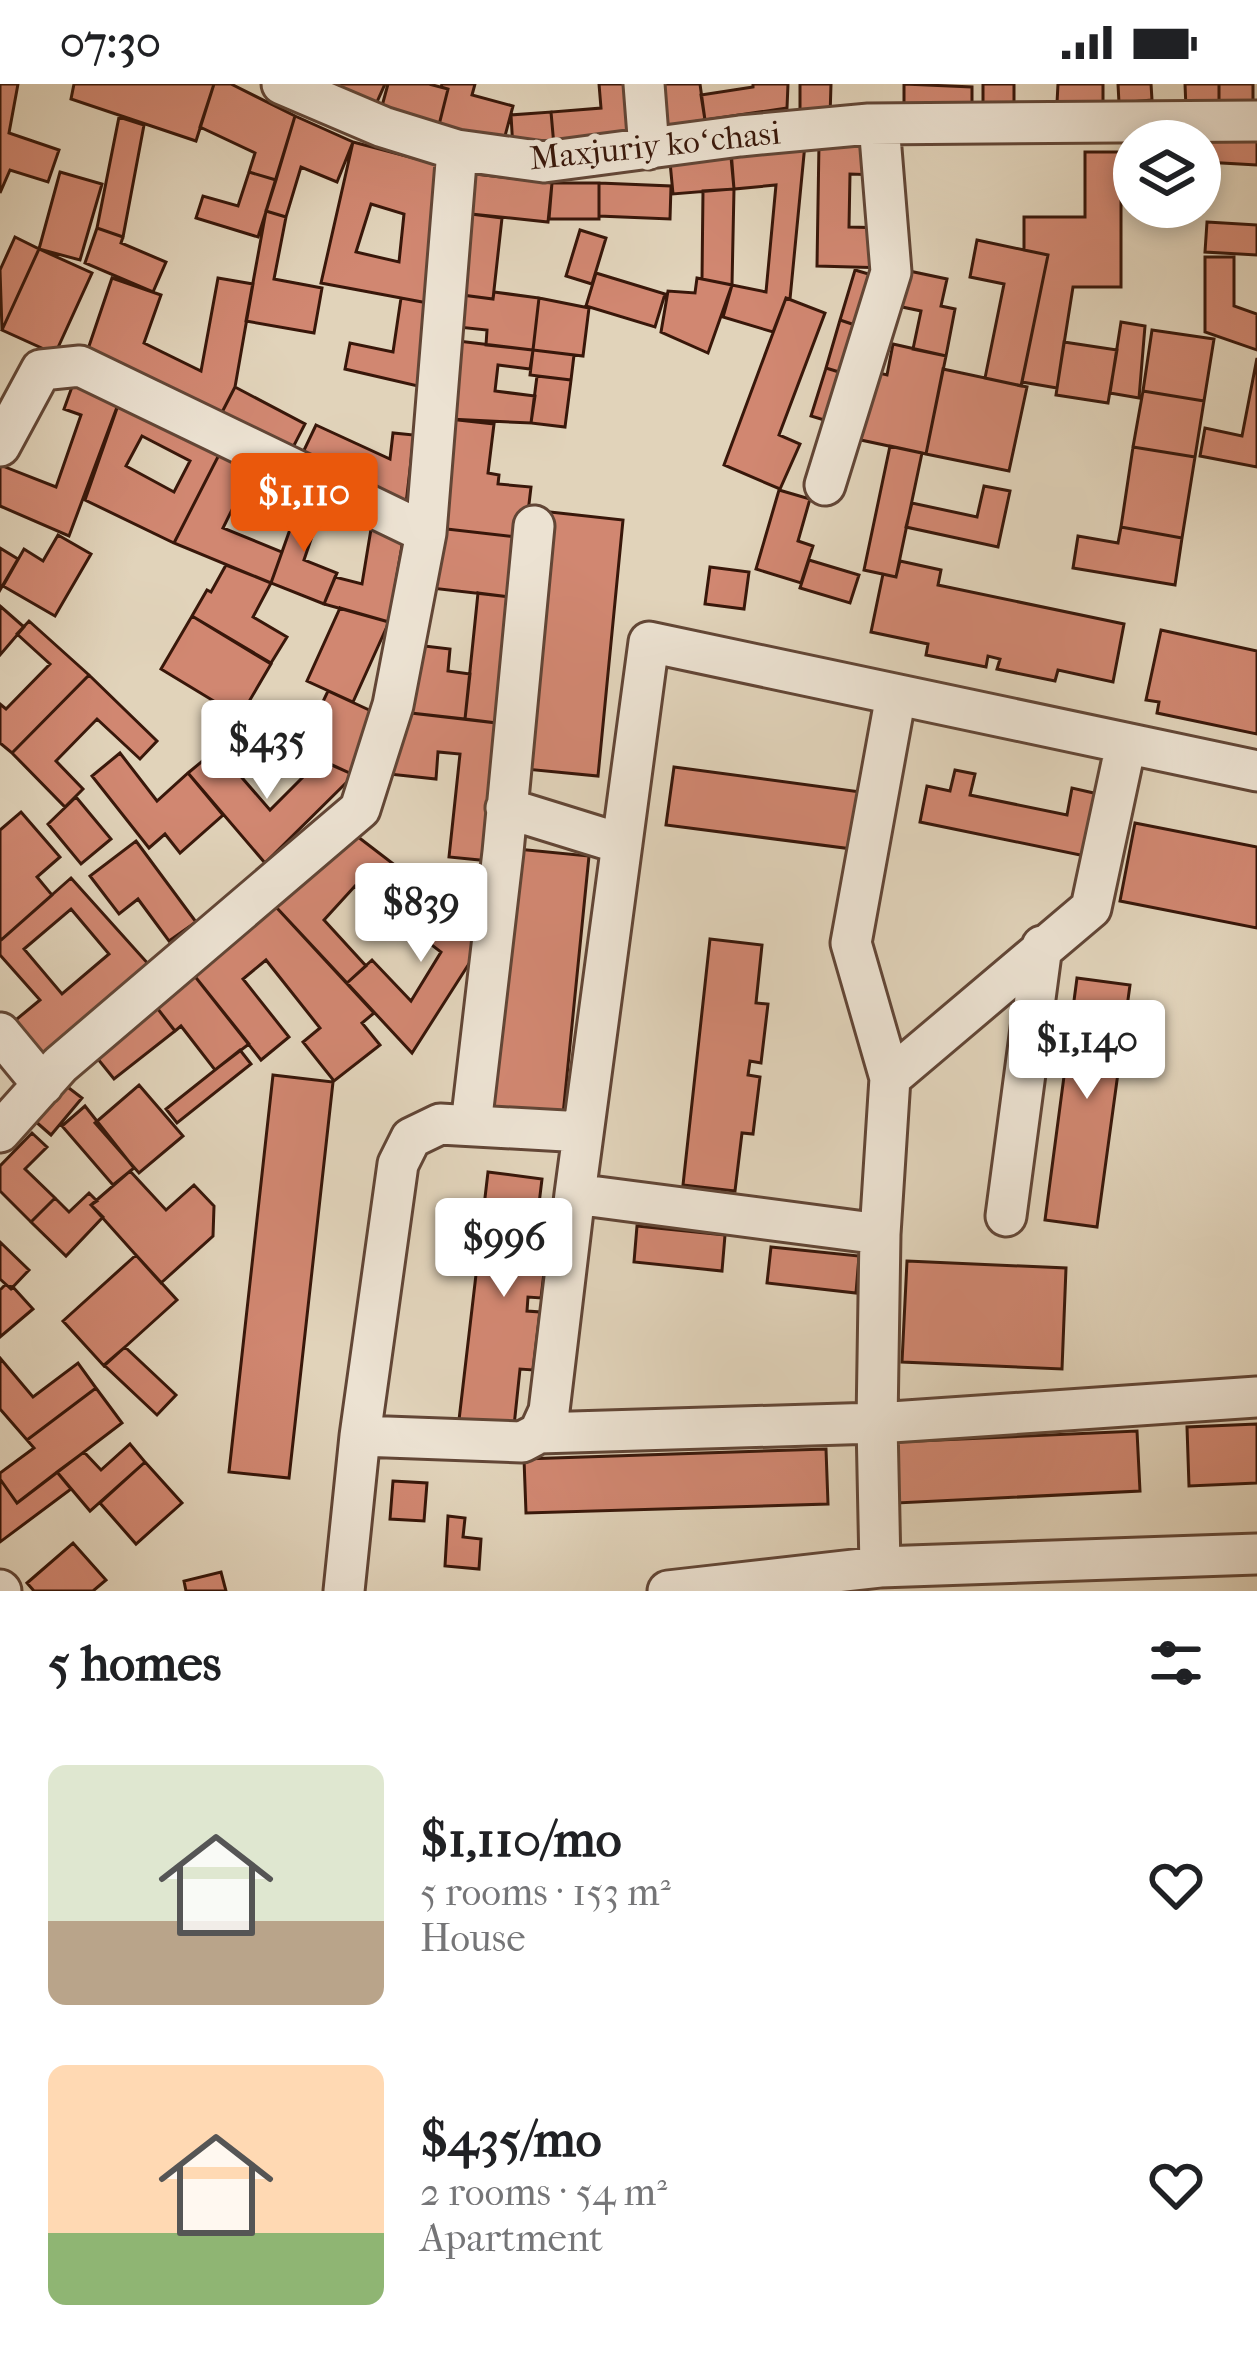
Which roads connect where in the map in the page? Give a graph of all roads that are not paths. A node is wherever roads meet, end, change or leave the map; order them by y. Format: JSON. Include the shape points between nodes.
{"nodes":[{"id":1,"x":282,"y":84,"type":"edge"},
{"id":2,"x":644,"y":84,"type":"edge"},
{"id":3,"x":1257,"y":121,"type":"edge"},
{"id":4,"x":879,"y":124,"type":"junction"},
{"id":5,"x":649,"y":149,"type":"junction"},
{"id":6,"x":457,"y":150,"type":"junction"},
{"id":7,"x":0,"y":446,"type":"edge"},
{"id":8,"x":825,"y":485,"type":"dead end"},
{"id":9,"x":534,"y":526,"type":"dead end"},
{"id":10,"x":426,"y":532,"type":"junction"},
{"id":11,"x":896,"y":694,"type":"junction"},
{"id":12,"x":1126,"y":744,"type":"junction"},
{"id":13,"x":1257,"y":771,"type":"edge"},
{"id":14,"x":506,"y":808,"type":"junction"},
{"id":15,"x":622,"y":844,"type":"junction"},
{"id":16,"x":1042,"y":946,"type":"junction"},
{"id":17,"x":0,"y":1033,"type":"edge"},
{"id":18,"x":890,"y":1078,"type":"junction"},
{"id":19,"x":43,"y":1085,"type":"junction"},
{"id":20,"x":470,"y":1126,"type":"junction"},
{"id":21,"x":0,"y":1132,"type":"edge"},
{"id":22,"x":583,"y":1132,"type":"junction"},
{"id":23,"x":575,"y":1194,"type":"junction"},
{"id":24,"x":1006,"y":1216,"type":"dead end"},
{"id":25,"x":880,"y":1234,"type":"junction"},
{"id":26,"x":1257,"y":1397,"type":"edge"},
{"id":27,"x":877,"y":1423,"type":"junction"},
{"id":28,"x":539,"y":1433,"type":"junction"},
{"id":29,"x":360,"y":1436,"type":"junction"},
{"id":30,"x":1257,"y":1553,"type":"edge"},
{"id":31,"x":880,"y":1567,"type":"junction"},
{"id":32,"x":750,"y":1588,"type":"edge"},
{"id":33,"x":344,"y":1591,"type":"edge"},
{"id":34,"x":668,"y":1591,"type":"edge"}],
"edges":[{"from":1,"to":6,"type":"street","name":"Maxjuriy koʻchasi"},
{"from":2,"to":5,"type":"street"},
{"from":3,"to":4,"type":"street","name":"Maxjuriy koʻchasi"},
{"from":4,"to":5,"type":"street","name":"Maxjuriy koʻchasi"},
{"from":4,"to":8,"type":"street","via":[[891,272]]},
{"from":5,"to":6,"type":"street","name":"Maxjuriy koʻchasi","via":[[544,163]]},
{"from":6,"to":10,"type":"street"},
{"from":7,"to":10,"type":"street","via":[[40,370],[80,366]]},
{"from":9,"to":14,"type":"street"},
{"from":10,"to":19,"type":"street","via":[[394,706],[360,809]]},
{"from":11,"to":12,"type":"street"},
{"from":11,"to":15,"type":"street","via":[[649,642]]},
{"from":11,"to":18,"type":"street","via":[[851,943]]},
{"from":12,"to":13,"type":"street"},
{"from":12,"to":16,"type":"street","via":[[1091,908]]},
{"from":14,"to":15,"type":"street"},
{"from":14,"to":20,"type":"street"},
{"from":15,"to":22,"type":"street"},
{"from":16,"to":18,"type":"street"},
{"from":16,"to":24,"type":"street"},
{"from":17,"to":19,"type":"street"},
{"from":18,"to":25,"type":"street"},
{"from":19,"to":21,"type":"street"},
{"from":20,"to":22,"type":"street"},
{"from":20,"to":29,"type":"street","via":[[440,1124],[411,1138],[398,1164]]},
{"from":22,"to":23,"type":"street"},
{"from":23,"to":25,"type":"street"},
{"from":23,"to":28,"type":"street","via":[[550,1412]]},
{"from":25,"to":27,"type":"street"},
{"from":26,"to":27,"type":"street"},
{"from":27,"to":28,"type":"street"},
{"from":27,"to":31,"type":"street"},
{"from":28,"to":29,"type":"street","via":[[522,1442]]},
{"from":29,"to":33,"type":"street"},
{"from":30,"to":31,"type":"street"},
{"from":31,"to":32,"type":"street"},
{"from":32,"to":34,"type":"street"}]}
